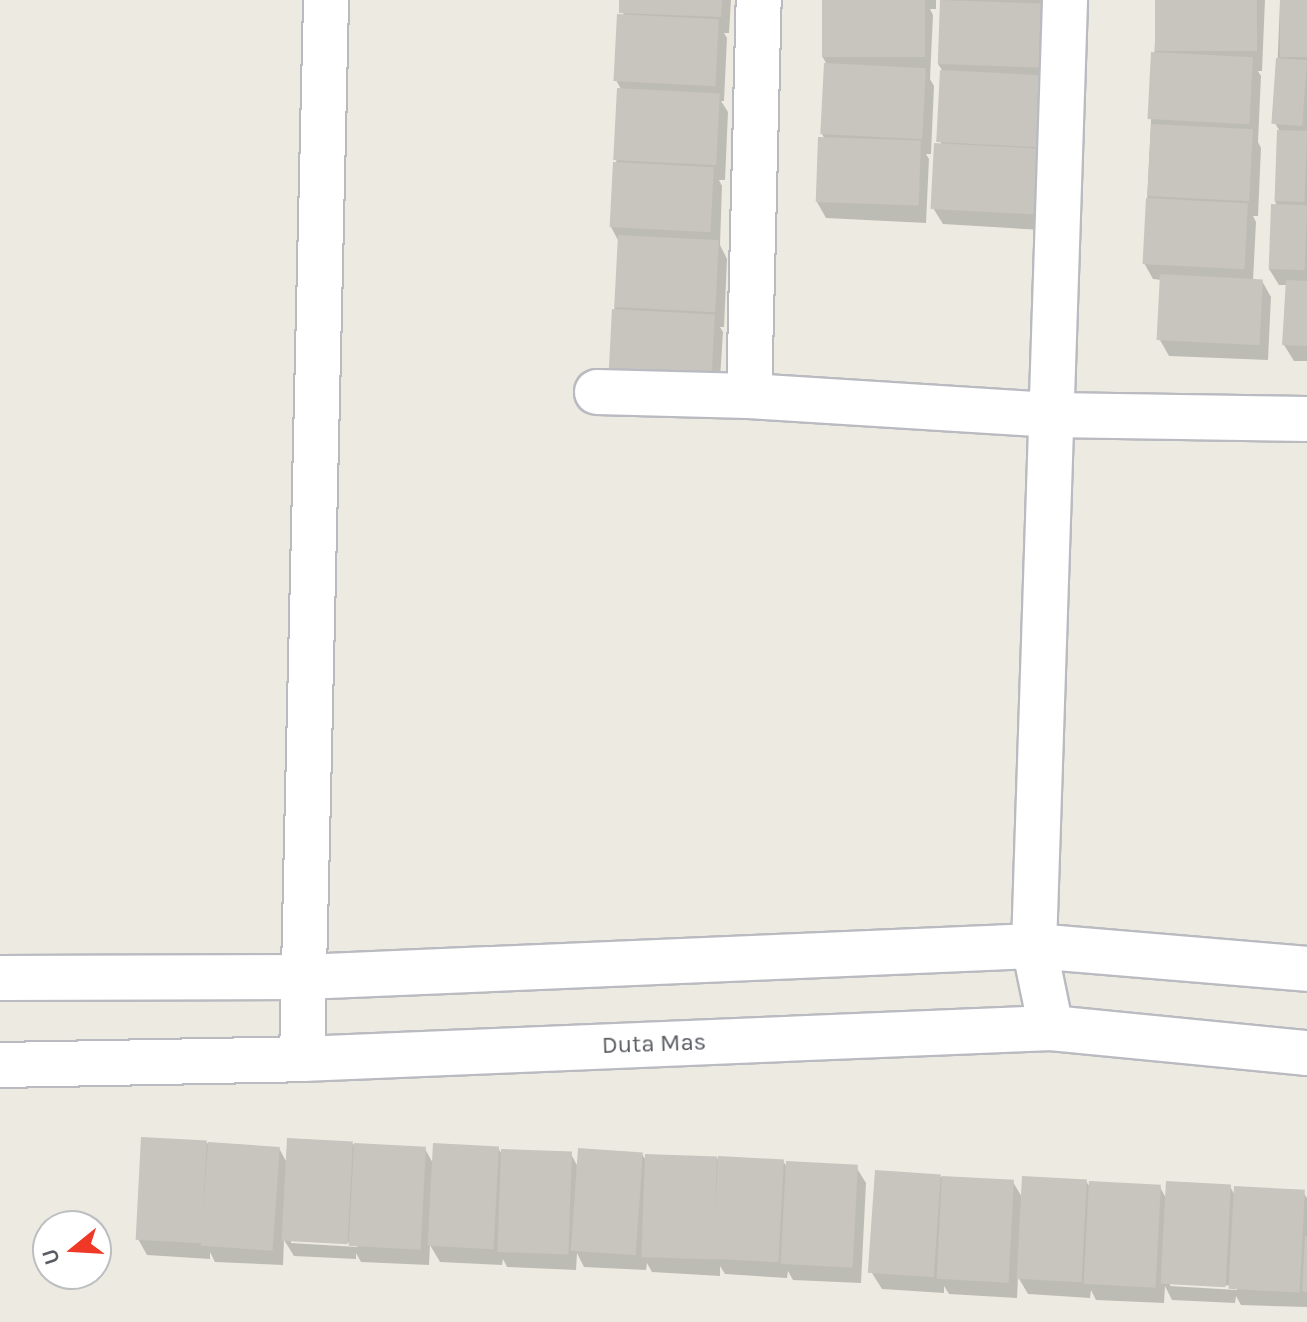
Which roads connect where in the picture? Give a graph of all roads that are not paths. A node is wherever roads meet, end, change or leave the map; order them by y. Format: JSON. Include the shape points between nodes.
{"nodes":[{"id":1,"x":326,"y":0,"type":"edge"},
{"id":2,"x":759,"y":0,"type":"edge"},
{"id":3,"x":1065,"y":0,"type":"edge"},
{"id":4,"x":597,"y":392,"type":"dead end"},
{"id":5,"x":749,"y":396,"type":"junction"},
{"id":6,"x":1049,"y":415,"type":"junction"},
{"id":7,"x":1307,"y":419,"type":"edge"},
{"id":8,"x":1034,"y":946,"type":"junction"},
{"id":9,"x":1307,"y":969,"type":"edge"},
{"id":10,"x":303,"y":977,"type":"junction"},
{"id":11,"x":0,"y":978,"type":"edge"},
{"id":12,"x":1051,"y":1028,"type":"junction"},
{"id":13,"x":1307,"y":1053,"type":"edge"},
{"id":14,"x":302,"y":1059,"type":"junction"},
{"id":15,"x":0,"y":1065,"type":"edge"}],
"edges":[{"from":1,"to":10,"type":"street"},
{"from":2,"to":5,"type":"street"},
{"from":3,"to":6,"type":"street"},
{"from":4,"to":5,"type":"street"},
{"from":5,"to":6,"type":"street"},
{"from":6,"to":7,"type":"street"},
{"from":6,"to":8,"type":"street"},
{"from":8,"to":9,"type":"street"},
{"from":8,"to":10,"type":"street"},
{"from":8,"to":12,"type":"street"},
{"from":10,"to":11,"type":"street"},
{"from":10,"to":14,"type":"street"},
{"from":12,"to":13,"type":"street","name":"Duta Mas"},
{"from":12,"to":14,"type":"street","name":"Duta Mas"},
{"from":14,"to":15,"type":"street","name":"Duta Mas"}]}
